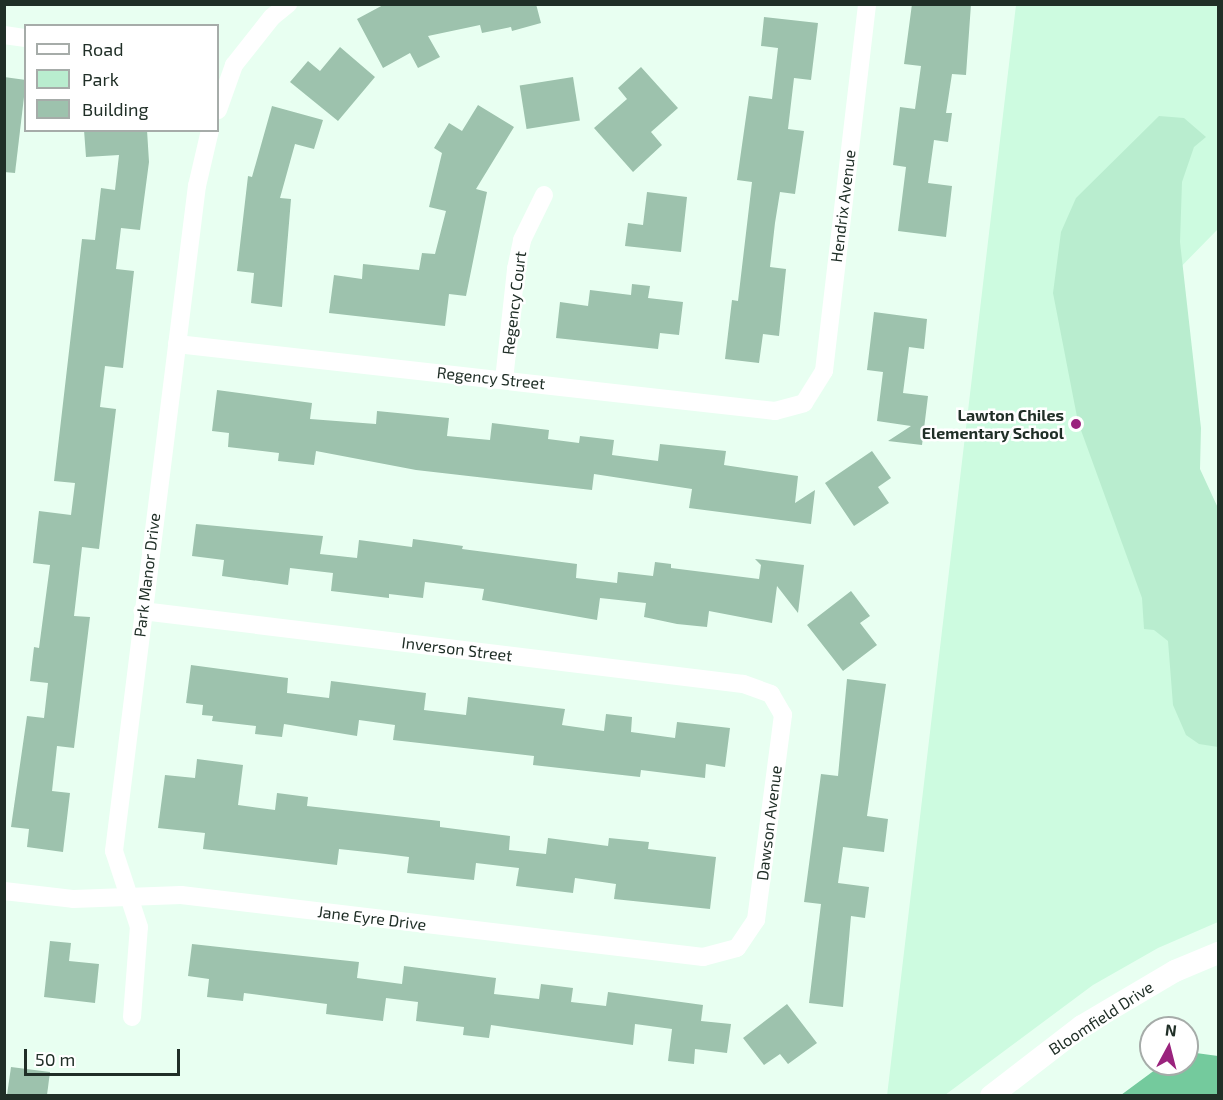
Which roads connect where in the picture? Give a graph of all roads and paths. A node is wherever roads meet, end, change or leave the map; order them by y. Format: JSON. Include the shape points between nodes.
{"nodes":[{"id":1,"x":288,"y":4,"type":"edge"},
{"id":2,"x":867,"y":4,"type":"edge"},
{"id":3,"x":4,"y":36,"type":"edge"},
{"id":4,"x":24,"y":38,"type":"edge"},
{"id":5,"x":226,"y":64,"type":"edge"},
{"id":6,"x":219,"y":104,"type":"edge"},
{"id":7,"x":210,"y":132,"type":"edge"},
{"id":8,"x":544,"y":195,"type":"dead end"},
{"id":9,"x":177,"y":344,"type":"junction"},
{"id":10,"x":504,"y":380,"type":"junction"},
{"id":11,"x":804,"y":403,"type":"joint"},
{"id":12,"x":142,"y":611,"type":"junction"},
{"id":13,"x":771,"y":694,"type":"joint"},
{"id":14,"x":4,"y":891,"type":"edge"},
{"id":15,"x":129,"y":897,"type":"junction"},
{"id":16,"x":737,"y":948,"type":"joint"},
{"id":17,"x":1218,"y":953,"type":"edge"},
{"id":18,"x":132,"y":1017,"type":"dead end"},
{"id":19,"x":991,"y":1095,"type":"edge"}],
"edges":[{"from":1,"to":5,"type":"street"},
{"from":2,"to":11,"type":"street","name":"Hendrix Avenue","via":[[824,371]]},
{"from":3,"to":4,"type":"street"},
{"from":5,"to":6,"type":"street"},
{"from":7,"to":9,"type":"street","name":"Park Manor Drive","via":[[197,186]]},
{"from":8,"to":10,"type":"street","name":"Regency Court","via":[[522,240]]},
{"from":9,"to":10,"type":"street","name":"Regency Street"},
{"from":9,"to":12,"type":"street","name":"Park Manor Drive"},
{"from":10,"to":11,"type":"street","name":"Regency Street","via":[[775,411]]},
{"from":12,"to":13,"type":"street","name":"Inverson Street","via":[[743,684]]},
{"from":12,"to":15,"type":"street","name":"Park Manor Drive","via":[[114,851]]},
{"from":13,"to":16,"type":"street","name":"Dawson Avenue","via":[[783,715],[761,886],[756,920]]},
{"from":14,"to":15,"type":"street","name":"Jane Eyre Drive","via":[[73,899]]},
{"from":15,"to":16,"type":"street","name":"Jane Eyre Drive","via":[[181,895],[703,957]]},
{"from":15,"to":18,"type":"street","name":"Park Manor Drive","via":[[140,927]]},
{"from":17,"to":19,"type":"street","name":"Bloomfield Drive","via":[[1175,971],[1082,1026]]}]}
